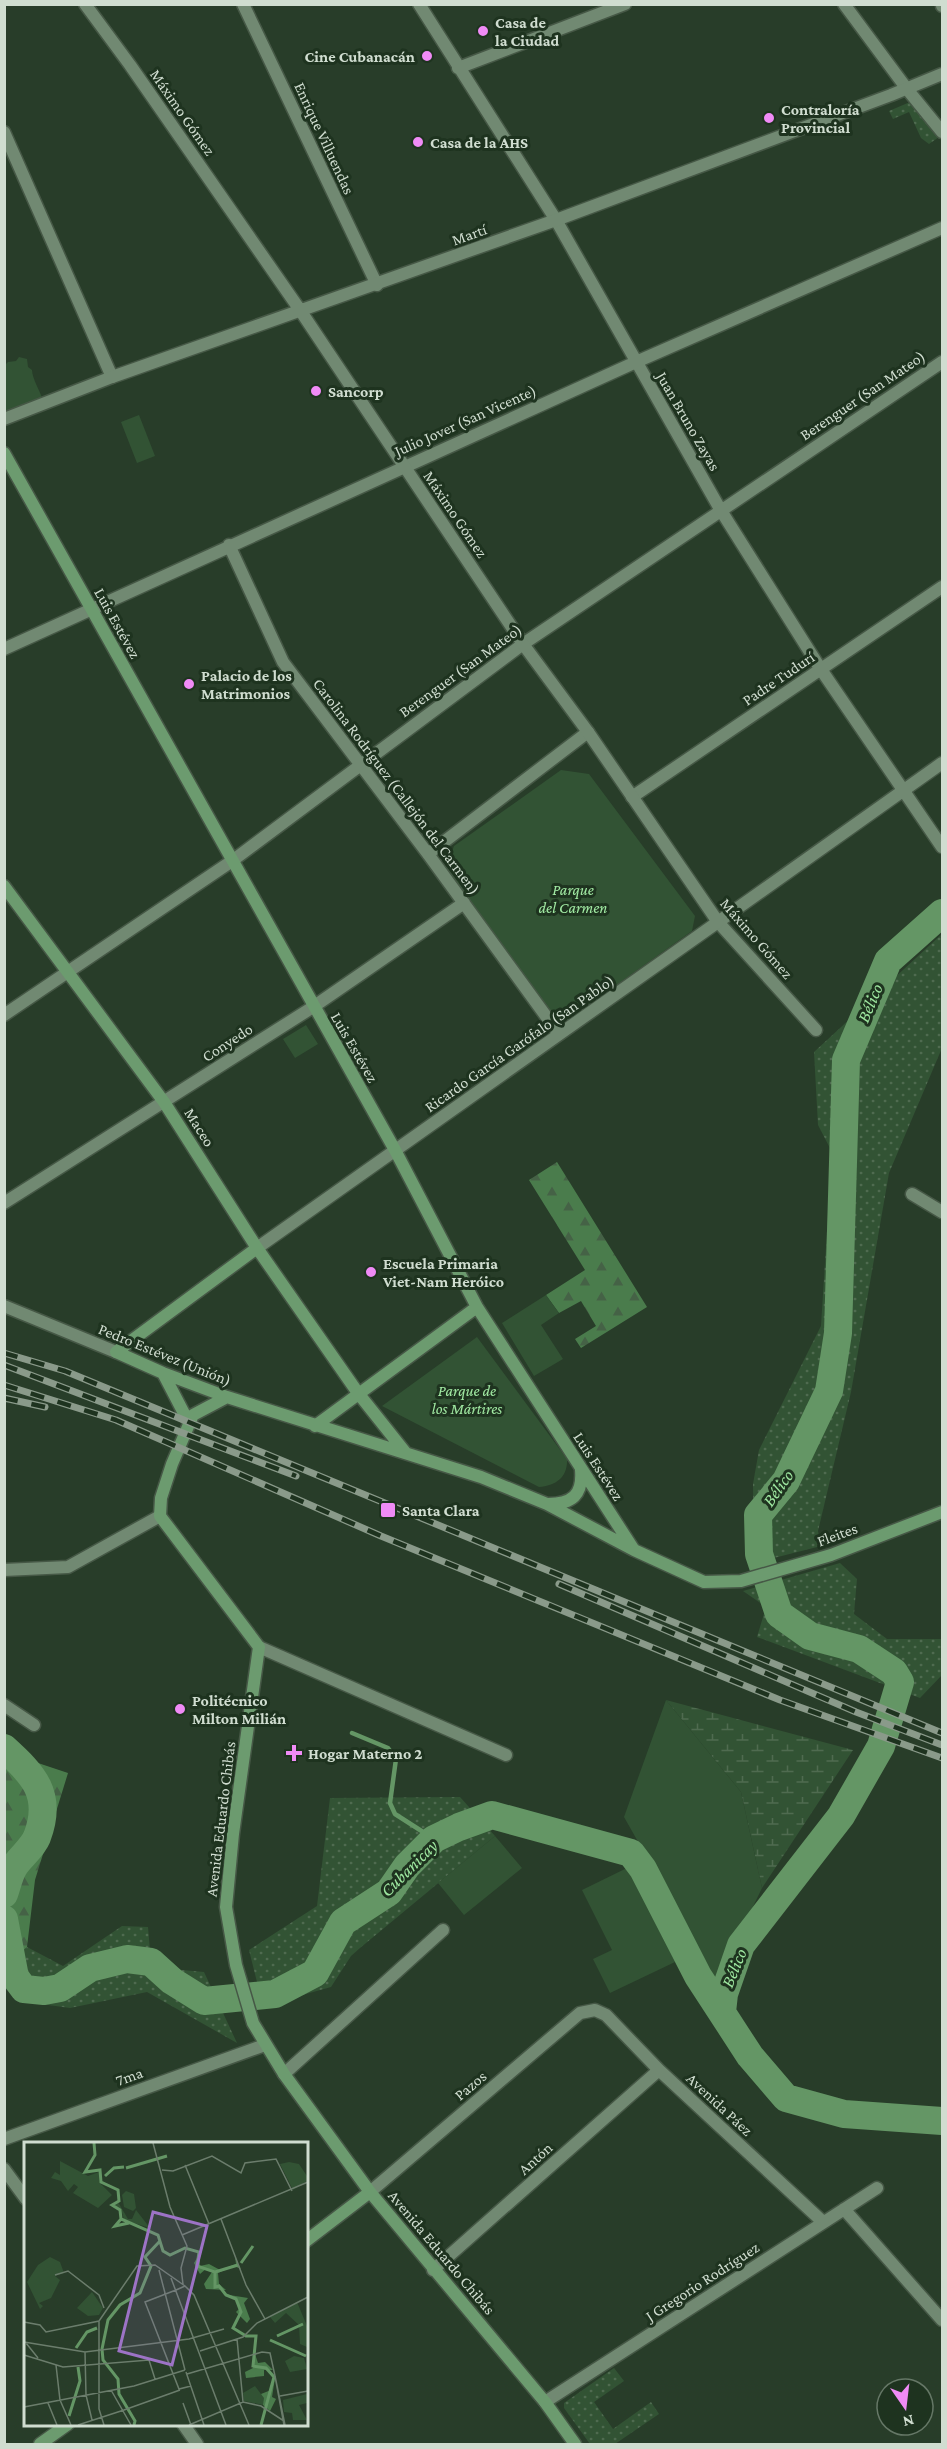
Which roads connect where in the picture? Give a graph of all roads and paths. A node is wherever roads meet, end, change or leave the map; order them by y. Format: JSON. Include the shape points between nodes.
{"nodes":[{"id":1,"x":85,"y":4,"type":"edge"},
{"id":2,"x":243,"y":4,"type":"edge"},
{"id":3,"x":419,"y":4,"type":"edge"},
{"id":4,"x":625,"y":4,"type":"edge"},
{"id":5,"x":844,"y":4,"type":"edge"},
{"id":6,"x":458,"y":68,"type":"junction"},
{"id":7,"x":942,"y":74,"type":"edge"},
{"id":8,"x":907,"y":89,"type":"junction"},
{"id":9,"x":4,"y":132,"type":"edge"},
{"id":10,"x":942,"y":132,"type":"edge"},
{"id":11,"x":556,"y":220,"type":"junction"},
{"id":12,"x":942,"y":228,"type":"edge"},
{"id":13,"x":377,"y":285,"type":"junction"},
{"id":14,"x":300,"y":310,"type":"junction"},
{"id":15,"x":636,"y":362,"type":"junction"},
{"id":16,"x":942,"y":362,"type":"edge"},
{"id":17,"x":112,"y":377,"type":"junction"},
{"id":18,"x":4,"y":419,"type":"edge"},
{"id":19,"x":4,"y":453,"type":"edge"},
{"id":20,"x":404,"y":466,"type":"junction"},
{"id":21,"x":720,"y":509,"type":"junction"},
{"id":22,"x":229,"y":545,"type":"junction"},
{"id":23,"x":942,"y":587,"type":"edge"},
{"id":24,"x":92,"y":609,"type":"junction"},
{"id":25,"x":523,"y":644,"type":"junction"},
{"id":26,"x":4,"y":649,"type":"edge"},
{"id":27,"x":820,"y":668,"type":"junction"},
{"id":28,"x":588,"y":732,"type":"junction"},
{"id":29,"x":942,"y":763,"type":"edge"},
{"id":30,"x":360,"y":764,"type":"junction"},
{"id":31,"x":904,"y":792,"type":"junction"},
{"id":32,"x":632,"y":797,"type":"junction"},
{"id":33,"x":942,"y":847,"type":"edge"},
{"id":34,"x":428,"y":854,"type":"junction"},
{"id":35,"x":232,"y":861,"type":"junction"},
{"id":36,"x":4,"y":886,"type":"edge"},
{"id":37,"x":464,"y":903,"type":"junction"},
{"id":38,"x":718,"y":922,"type":"junction"},
{"id":39,"x":67,"y":974,"type":"junction"},
{"id":40,"x":313,"y":1007,"type":"junction"},
{"id":41,"x":4,"y":1015,"type":"edge"},
{"id":42,"x":816,"y":1030,"type":"dead end"},
{"id":43,"x":559,"y":1034,"type":"junction"},
{"id":44,"x":164,"y":1102,"type":"junction"},
{"id":45,"x":395,"y":1150,"type":"junction"},
{"id":46,"x":912,"y":1194,"type":"dead end"},
{"id":47,"x":4,"y":1203,"type":"edge"},
{"id":48,"x":942,"y":1212,"type":"edge"},
{"id":49,"x":257,"y":1248,"type":"junction"},
{"id":50,"x":4,"y":1306,"type":"edge"},
{"id":51,"x":477,"y":1307,"type":"junction"},
{"id":52,"x":116,"y":1353,"type":"junction"},
{"id":53,"x":163,"y":1373,"type":"junction"},
{"id":54,"x":358,"y":1393,"type":"junction"},
{"id":55,"x":227,"y":1397,"type":"junction"},
{"id":56,"x":189,"y":1423,"type":"junction"},
{"id":57,"x":315,"y":1426,"type":"junction"},
{"id":58,"x":405,"y":1452,"type":"junction"},
{"id":59,"x":581,"y":1470,"type":"junction"},
{"id":60,"x":547,"y":1504,"type":"junction"},
{"id":61,"x":942,"y":1512,"type":"edge"},
{"id":62,"x":160,"y":1516,"type":"junction"},
{"id":63,"x":634,"y":1550,"type":"junction"},
{"id":64,"x":4,"y":1570,"type":"edge"},
{"id":65,"x":259,"y":1647,"type":"junction"},
{"id":66,"x":4,"y":1705,"type":"edge"},
{"id":67,"x":33,"y":1725,"type":"dead end"},
{"id":68,"x":507,"y":1755,"type":"dead end"},
{"id":69,"x":444,"y":1930,"type":"dead end"},
{"id":70,"x":594,"y":2010,"type":"joint"},
{"id":71,"x":265,"y":2045,"type":"junction"},
{"id":72,"x":659,"y":2070,"type":"junction"},
{"id":73,"x":284,"y":2074,"type":"junction"},
{"id":74,"x":4,"y":2139,"type":"edge"},
{"id":75,"x":4,"y":2169,"type":"edge"},
{"id":76,"x":877,"y":2188,"type":"dead end"},
{"id":77,"x":370,"y":2192,"type":"junction"},
{"id":78,"x":24,"y":2196,"type":"edge"},
{"id":79,"x":844,"y":2209,"type":"junction"},
{"id":80,"x":823,"y":2222,"type":"junction"},
{"id":81,"x":308,"y":2239,"type":"edge"},
{"id":82,"x":433,"y":2270,"type":"junction"},
{"id":83,"x":942,"y":2320,"type":"edge"},
{"id":84,"x":545,"y":2402,"type":"junction"},
{"id":85,"x":67,"y":2425,"type":"edge"},
{"id":86,"x":184,"y":2425,"type":"edge"},
{"id":87,"x":40,"y":2445,"type":"edge"},
{"id":88,"x":197,"y":2445,"type":"edge"},
{"id":89,"x":575,"y":2445,"type":"edge"}],
"edges":[{"from":1,"to":14,"type":"street","name":"Máximo Gómez"},
{"from":2,"to":13,"type":"street","name":"Enrique Villuendas"},
{"from":3,"to":6,"type":"street","name":"Juan Bruno Zayas"},
{"from":4,"to":6,"type":"street"},
{"from":5,"to":8,"type":"street"},
{"from":6,"to":11,"type":"street","name":"Juan Bruno Zayas"},
{"from":7,"to":8,"type":"street","name":"Martí"},
{"from":8,"to":10,"type":"street"},
{"from":8,"to":11,"type":"street","name":"Martí"},
{"from":9,"to":17,"type":"street"},
{"from":11,"to":13,"type":"street","name":"Martí"},
{"from":11,"to":15,"type":"street","name":"Juan Bruno Zayas"},
{"from":12,"to":15,"type":"street","name":"Julio Jover (San Vicente)"},
{"from":13,"to":14,"type":"street","name":"Martí"},
{"from":14,"to":17,"type":"street","name":"Martí"},
{"from":14,"to":20,"type":"street","name":"Máximo Gómez"},
{"from":15,"to":20,"type":"street","name":"Julio Jover (San Vicente)"},
{"from":15,"to":21,"type":"street","name":"Juan Bruno Zayas"},
{"from":16,"to":21,"type":"street","name":"Berenguer (San Mateo)"},
{"from":17,"to":18,"type":"street","name":"Martí"},
{"from":19,"to":24,"type":"main road","name":"Luis Estévez"},
{"from":20,"to":22,"type":"street","name":"Julio Jover (San Vicente)"},
{"from":20,"to":25,"type":"street","name":"Máximo Gómez"},
{"from":21,"to":25,"type":"street","name":"Berenguer (San Mateo)"},
{"from":21,"to":27,"type":"street","name":"Juan Bruno Zayas"},
{"from":22,"to":24,"type":"street","name":"Julio Jover (San Vicente)"},
{"from":22,"to":30,"type":"street","name":"Carolina Rodríguez (Callejón del Carmen)","via":[[283,662]]},
{"from":23,"to":27,"type":"street","name":"Padre Tudurí"},
{"from":24,"to":26,"type":"street","name":"Julio Jover (San Vicente)"},
{"from":24,"to":35,"type":"main road","name":"Luis Estévez"},
{"from":25,"to":28,"type":"street","name":"Máximo Gómez"},
{"from":25,"to":30,"type":"street","name":"Berenguer (San Mateo)"},
{"from":27,"to":31,"type":"street","name":"Juan Bruno Zayas"},
{"from":27,"to":32,"type":"street","name":"Padre Tudurí"},
{"from":28,"to":32,"type":"street","name":"Máximo Gómez"},
{"from":28,"to":34,"type":"street"},
{"from":29,"to":31,"type":"street","name":"Ricardo García Garófalo (San Pablo)"},
{"from":30,"to":34,"type":"street","name":"Carolina Rodríguez (Callejón del Carmen)"},
{"from":30,"to":35,"type":"street","name":"Berenguer (San Mateo)"},
{"from":31,"to":33,"type":"street","name":"Juan Bruno Zayas"},
{"from":31,"to":38,"type":"street","name":"Ricardo García Garófalo (San Pablo)"},
{"from":32,"to":38,"type":"street","name":"Máximo Gómez"},
{"from":34,"to":37,"type":"street","name":"Carolina Rodríguez (Callejón del Carmen)"},
{"from":35,"to":39,"type":"street","name":"Berenguer (San Mateo)"},
{"from":35,"to":40,"type":"main road","name":"Luis Estévez"},
{"from":36,"to":39,"type":"main road","name":"Maceo"},
{"from":37,"to":40,"type":"street","name":"Conyedo"},
{"from":37,"to":43,"type":"street","name":"Carolina Rodríguez (Callejón del Carmen)"},
{"from":38,"to":42,"type":"street","name":"Máximo Gómez"},
{"from":38,"to":43,"type":"street","name":"Ricardo García Garófalo (San Pablo)"},
{"from":39,"to":41,"type":"street","name":"Berenguer (San Mateo)"},
{"from":39,"to":44,"type":"main road","name":"Maceo"},
{"from":40,"to":44,"type":"street","name":"Conyedo"},
{"from":40,"to":45,"type":"main road","name":"Luis Estévez"},
{"from":43,"to":45,"type":"street","name":"Ricardo García Garófalo (San Pablo)"},
{"from":44,"to":47,"type":"street","name":"Conyedo"},
{"from":44,"to":49,"type":"main road","name":"Maceo"},
{"from":45,"to":49,"type":"street","name":"Ricardo García Garófalo (San Pablo)"},
{"from":45,"to":51,"type":"main road","name":"Luis Estévez"},
{"from":46,"to":48,"type":"street"},
{"from":49,"to":52,"type":"main road","name":"Ricardo García Garófalo (San Pablo)"},
{"from":49,"to":54,"type":"main road","name":"Maceo"},
{"from":50,"to":52,"type":"street","name":"Pedro Estévez (Unión)"},
{"from":51,"to":54,"type":"main road"},
{"from":51,"to":59,"type":"main road","name":"Luis Estévez"},
{"from":52,"to":53,"type":"main road","name":"Pedro Estévez (Unión)"},
{"from":53,"to":55,"type":"main road","name":"Pedro Estévez (Unión)"},
{"from":53,"to":56,"type":"main road"},
{"from":54,"to":57,"type":"main road"},
{"from":54,"to":58,"type":"main road"},
{"from":55,"to":56,"type":"main road","via":[[193,1415]]},
{"from":55,"to":57,"type":"main road","name":"Pedro Estévez (Unión)"},
{"from":56,"to":62,"type":"main road","via":[[161,1498]]},
{"from":57,"to":58,"type":"main road"},
{"from":58,"to":60,"type":"main road"},
{"from":59,"to":60,"type":"main road","via":[[581,1485],[575,1496],[564,1503]]},
{"from":59,"to":63,"type":"main road","name":"Luis Estévez"},
{"from":60,"to":63,"type":"main road"},
{"from":61,"to":63,"type":"main road","name":"Fleites","via":[[831,1555],[741,1581],[704,1582]]},
{"from":62,"to":64,"type":"street","via":[[68,1567]]},
{"from":62,"to":65,"type":"main road"},
{"from":65,"to":68,"type":"street"},
{"from":65,"to":71,"type":"main road","name":"Avenida Eduardo Chibás","via":[[226,1907],[236,1965],[253,2023]]},
{"from":66,"to":67,"type":"street"},
{"from":69,"to":73,"type":"street"},
{"from":70,"to":72,"type":"street","name":"Avenida Páez","via":[[606,2015]]},
{"from":70,"to":77,"type":"street","name":"Pazos","via":[[580,2013]]},
{"from":71,"to":73,"type":"main road","name":"Avenida Eduardo Chibás"},
{"from":71,"to":74,"type":"street","name":"7ma"},
{"from":72,"to":80,"type":"street","name":"Avenida Páez"},
{"from":72,"to":82,"type":"street","name":"Antón"},
{"from":73,"to":77,"type":"main road","name":"Avenida Eduardo Chibás"},
{"from":75,"to":78,"type":"street"},
{"from":76,"to":79,"type":"street","name":"J Gregorio Rodríguez"},
{"from":77,"to":81,"type":"main road"},
{"from":77,"to":82,"type":"main road","name":"Avenida Eduardo Chibás"},
{"from":79,"to":80,"type":"street","name":"J Gregorio Rodríguez"},
{"from":79,"to":83,"type":"street"},
{"from":80,"to":84,"type":"street","name":"J Gregorio Rodríguez"},
{"from":82,"to":84,"type":"main road","name":"Avenida Eduardo Chibás"},
{"from":84,"to":89,"type":"main road","name":"Avenida Eduardo Chibás"},
{"from":85,"to":87,"type":"main road"},
{"from":86,"to":88,"type":"street"}]}
